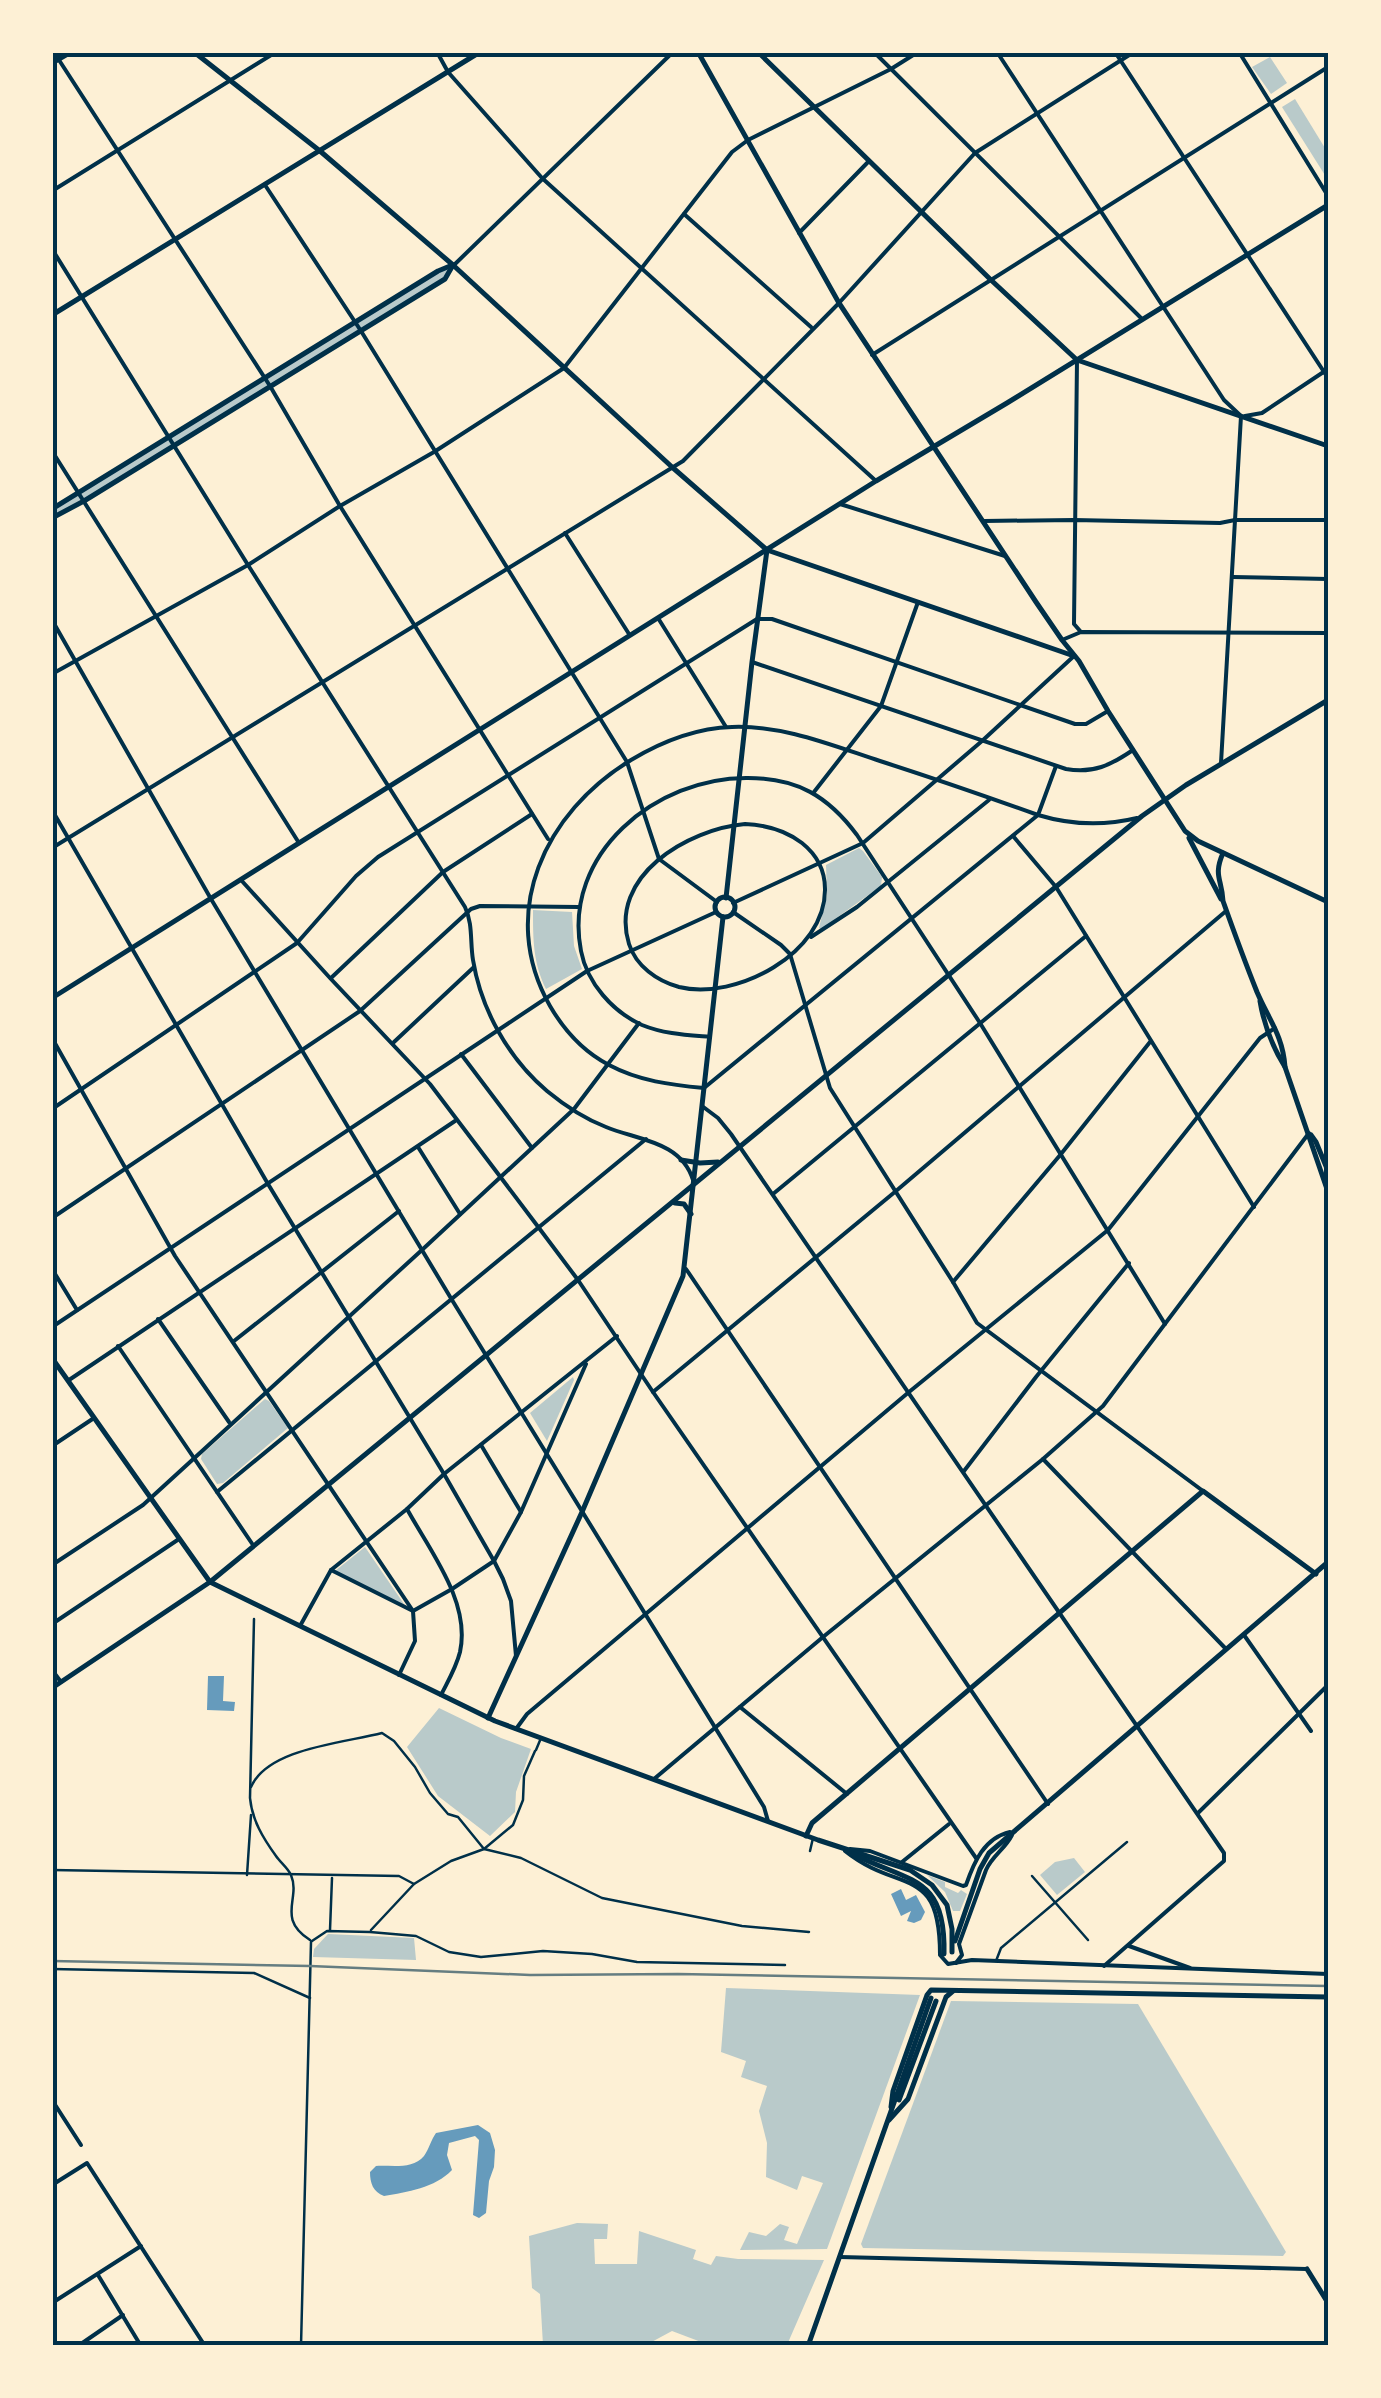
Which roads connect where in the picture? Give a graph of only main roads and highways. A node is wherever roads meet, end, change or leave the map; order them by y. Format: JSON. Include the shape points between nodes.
{"nodes":[{"id":1,"x":71,"y":52,"type":"edge"},
{"id":2,"x":194,"y":52,"type":"edge"},
{"id":3,"x":480,"y":52,"type":"edge"},
{"id":4,"x":698,"y":52,"type":"edge"},
{"id":5,"x":758,"y":52,"type":"edge"},
{"id":6,"x":56,"y":62,"type":"edge"},
{"id":7,"x":320,"y":150,"type":"junction"},
{"id":8,"x":1328,"y":205,"type":"edge"},
{"id":9,"x":453,"y":266,"type":"junction"},
{"id":10,"x":52,"y":315,"type":"edge"},
{"id":11,"x":1077,"y":360,"type":"junction"},
{"id":12,"x":1328,"y":446,"type":"edge"},
{"id":13,"x":934,"y":447,"type":"junction"},
{"id":14,"x":52,"y":509,"type":"edge"},
{"id":15,"x":52,"y":518,"type":"edge"},
{"id":16,"x":767,"y":550,"type":"junction"},
{"id":17,"x":1074,"y":656,"type":"junction"},
{"id":18,"x":1328,"y":700,"type":"edge"},
{"id":19,"x":1165,"y":799,"type":"junction"},
{"id":20,"x":1184,"y":830,"type":"junction"},
{"id":21,"x":1223,"y":852,"type":"junction"},
{"id":22,"x":726,"y":898,"type":"junction"},
{"id":23,"x":1223,"y":901,"type":"junction"},
{"id":24,"x":1328,"y":902,"type":"edge"},
{"id":25,"x":723,"y":916,"type":"junction"},
{"id":26,"x":52,"y":998,"type":"edge"},
{"id":27,"x":1260,"y":998,"type":"junction"},
{"id":28,"x":1285,"y":1067,"type":"junction"},
{"id":29,"x":1309,"y":1133,"type":"junction"},
{"id":30,"x":681,"y":1160,"type":"road end"},
{"id":31,"x":721,"y":1162,"type":"junction"},
{"id":32,"x":696,"y":1163,"type":"junction"},
{"id":33,"x":1328,"y":1172,"type":"edge"},
{"id":34,"x":694,"y":1184,"type":"junction"},
{"id":35,"x":1328,"y":1192,"type":"edge"},
{"id":36,"x":672,"y":1203,"type":"junction"},
{"id":37,"x":691,"y":1214,"type":"junction"},
{"id":38,"x":52,"y":1358,"type":"edge"},
{"id":39,"x":1328,"y":1562,"type":"edge"},
{"id":40,"x":1316,"y":1574,"type":"junction"},
{"id":41,"x":210,"y":1582,"type":"junction"},
{"id":42,"x":52,"y":1688,"type":"edge"},
{"id":43,"x":488,"y":1718,"type":"junction"},
{"id":44,"x":810,"y":1837,"type":"junction"},
{"id":45,"x":942,"y":1991,"type":"junction"},
{"id":46,"x":953,"y":1991,"type":"junction"},
{"id":47,"x":1328,"y":1997,"type":"edge"},
{"id":48,"x":946,"y":1998,"type":"junction"},
{"id":49,"x":889,"y":2120,"type":"junction"},
{"id":50,"x":1307,"y":2268,"type":"road end"},
{"id":51,"x":1328,"y":2303,"type":"edge"},
{"id":52,"x":808,"y":2346,"type":"edge"}],
"edges":[{"from":1,"to":6,"type":"main road"},
{"from":2,"to":7,"type":"main road"},
{"from":3,"to":7,"type":"main road"},
{"from":4,"to":13,"type":"main road","via":[[839,303]]},
{"from":5,"to":11,"type":"main road"},
{"from":7,"to":9,"type":"main road"},
{"from":7,"to":10,"type":"main road"},
{"from":8,"to":11,"type":"main road"},
{"from":9,"to":14,"type":"main road"},
{"from":9,"to":15,"type":"main road","via":[[445,278]]},
{"from":9,"to":16,"type":"main road"},
{"from":11,"to":12,"type":"main road"},
{"from":11,"to":13,"type":"main road"},
{"from":13,"to":16,"type":"main road"},
{"from":13,"to":17,"type":"main road"},
{"from":16,"to":17,"type":"main road"},
{"from":16,"to":22,"type":"main road"},
{"from":16,"to":26,"type":"main road"},
{"from":17,"to":19,"type":"main road"},
{"from":18,"to":19,"type":"main road"},
{"from":19,"to":20,"type":"main road"},
{"from":19,"to":31,"type":"main road"},
{"from":20,"to":21,"type":"main road"},
{"from":20,"to":23,"type":"main road"},
{"from":21,"to":23,"type":"main road","via":[[1216,870]]},
{"from":21,"to":24,"type":"main road"},
{"from":22,"to":25,"type":"main road","via":[[716,902]]},
{"from":22,"to":25,"type":"main road","via":[[733,912]]},
{"from":23,"to":27,"type":"main road"},
{"from":25,"to":32,"type":"main road"},
{"from":27,"to":28,"type":"main road","via":[[1267,1032]]},
{"from":27,"to":28,"type":"main road","via":[[1284,1048]]},
{"from":28,"to":29,"type":"main road"},
{"from":29,"to":33,"type":"main road"},
{"from":29,"to":35,"type":"main road"},
{"from":30,"to":32,"type":"main road"},
{"from":31,"to":32,"type":"main road"},
{"from":31,"to":34,"type":"main road"},
{"from":32,"to":34,"type":"main road"},
{"from":34,"to":36,"type":"main road"},
{"from":34,"to":37,"type":"main road"},
{"from":36,"to":37,"type":"main road","via":[[684,1204]]},
{"from":36,"to":41,"type":"main road"},
{"from":37,"to":43,"type":"main road","via":[[681,1284]]},
{"from":38,"to":41,"type":"main road"},
{"from":39,"to":40,"type":"main road"},
{"from":40,"to":44,"type":"main road","via":[[1204,1492],[846,1794],[812,1824]]},
{"from":40,"to":44,"type":"main road","via":[[985,1858],[951,1956],[928,1891]]},
{"from":41,"to":42,"type":"main road"},
{"from":41,"to":43,"type":"main road"},
{"from":43,"to":44,"type":"main road"},
{"from":45,"to":46,"type":"main road"},
{"from":45,"to":48,"type":"main road"},
{"from":45,"to":49,"type":"main road","via":[[933,1996]]},
{"from":46,"to":47,"type":"main road"},
{"from":46,"to":48,"type":"main road"},
{"from":48,"to":49,"type":"main road","via":[[908,2099]]},
{"from":49,"to":52,"type":"main road"},
{"from":50,"to":51,"type":"main road"}]}
